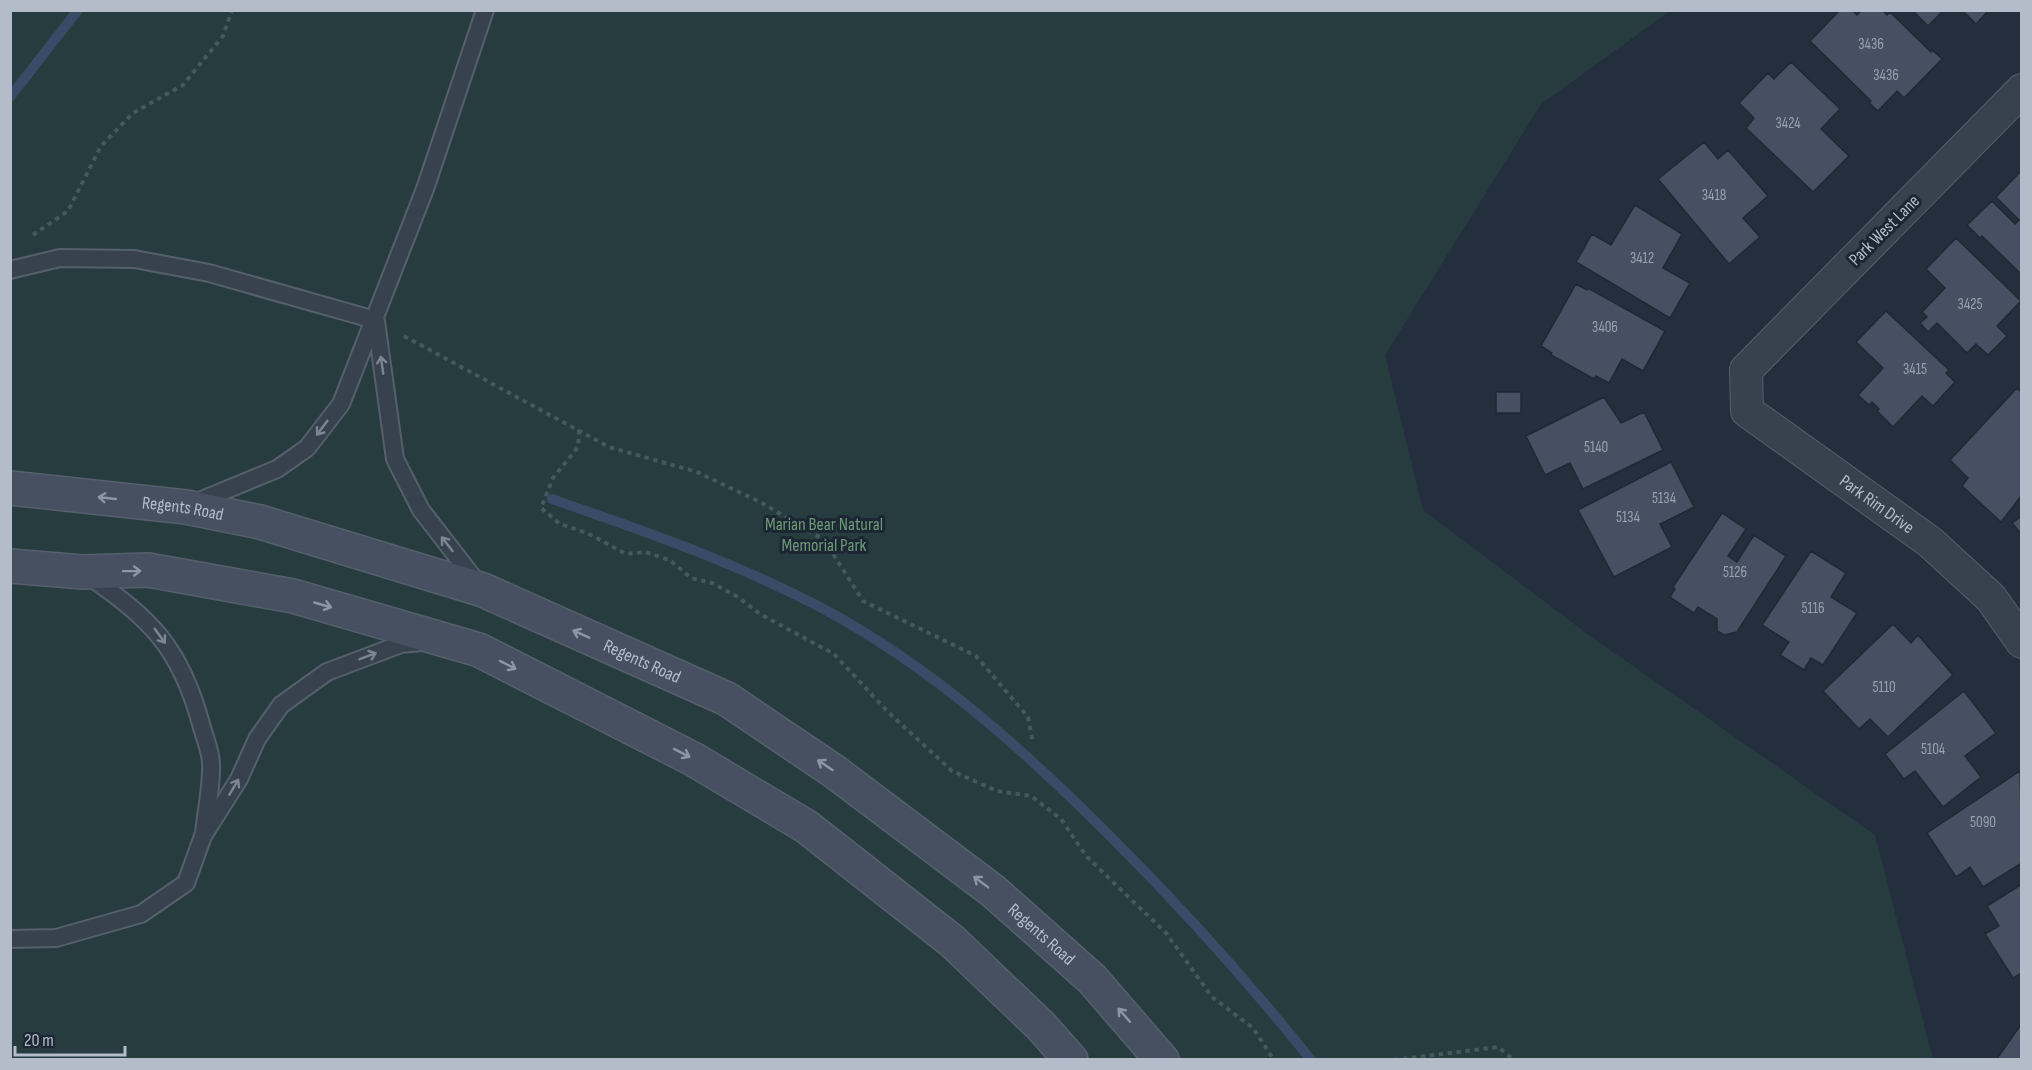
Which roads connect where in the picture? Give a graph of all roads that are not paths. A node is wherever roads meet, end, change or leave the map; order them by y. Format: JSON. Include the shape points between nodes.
{"nodes":[{"id":1,"x":485,"y":10,"type":"edge"},
{"id":2,"x":2022,"y":90,"type":"edge"},
{"id":3,"x":10,"y":270,"type":"edge"},
{"id":4,"x":375,"y":320,"type":"junction"},
{"id":5,"x":1746,"y":370,"type":"joint"},
{"id":6,"x":10,"y":488,"type":"edge"},
{"id":7,"x":186,"y":507,"type":"junction"},
{"id":8,"x":10,"y":566,"type":"edge"},
{"id":9,"x":83,"y":572,"type":"junction"},
{"id":10,"x":483,"y":590,"type":"junction"},
{"id":11,"x":444,"y":640,"type":"junction"},
{"id":12,"x":2022,"y":642,"type":"edge"},
{"id":13,"x":203,"y":836,"type":"junction"},
{"id":14,"x":10,"y":939,"type":"edge"},
{"id":15,"x":1071,"y":1059,"type":"edge"},
{"id":16,"x":1162,"y":1059,"type":"edge"}],
"edges":[{"from":1,"to":4,"type":"lane","via":[[425,189]]},
{"from":2,"to":5,"type":"street","name":"Park West Lane"},
{"from":3,"to":4,"type":"lane","via":[[60,258],[134,259],[209,273]]},
{"from":4,"to":7,"type":"lane","one_way":true,"via":[[340,404],[308,448],[277,469]]},
{"from":10,"to":4,"type":"lane","one_way":true,"via":[[421,510],[395,459]]},
{"from":5,"to":12,"type":"street","name":"Park Rim Drive","via":[[1747,411],[1930,542],[1991,598]]},
{"from":7,"to":6,"type":"main road","name":"Regents Road","one_way":true},
{"from":7,"to":10,"type":"main road","name":"Regents Road","via":[[260,522]]},
{"from":8,"to":9,"type":"main road"},
{"from":9,"to":11,"type":"main road","one_way":true,"via":[[148,570],[293,596]]},
{"from":9,"to":13,"type":"lane","one_way":true,"via":[[153,626],[178,660],[212,763]]},
{"from":16,"to":10,"type":"main road","name":"Regents Road","one_way":true,"via":[[1092,979],[993,891],[825,765],[728,699]]},
{"from":13,"to":11,"type":"lane","one_way":true,"via":[[239,779],[257,739],[281,705],[327,672],[367,656],[401,644]]},
{"from":11,"to":15,"type":"main road","one_way":true,"via":[[479,650],[693,759],[807,827],[952,940]]},
{"from":13,"to":14,"type":"lane","via":[[186,883],[141,914],[56,938]]}]}
